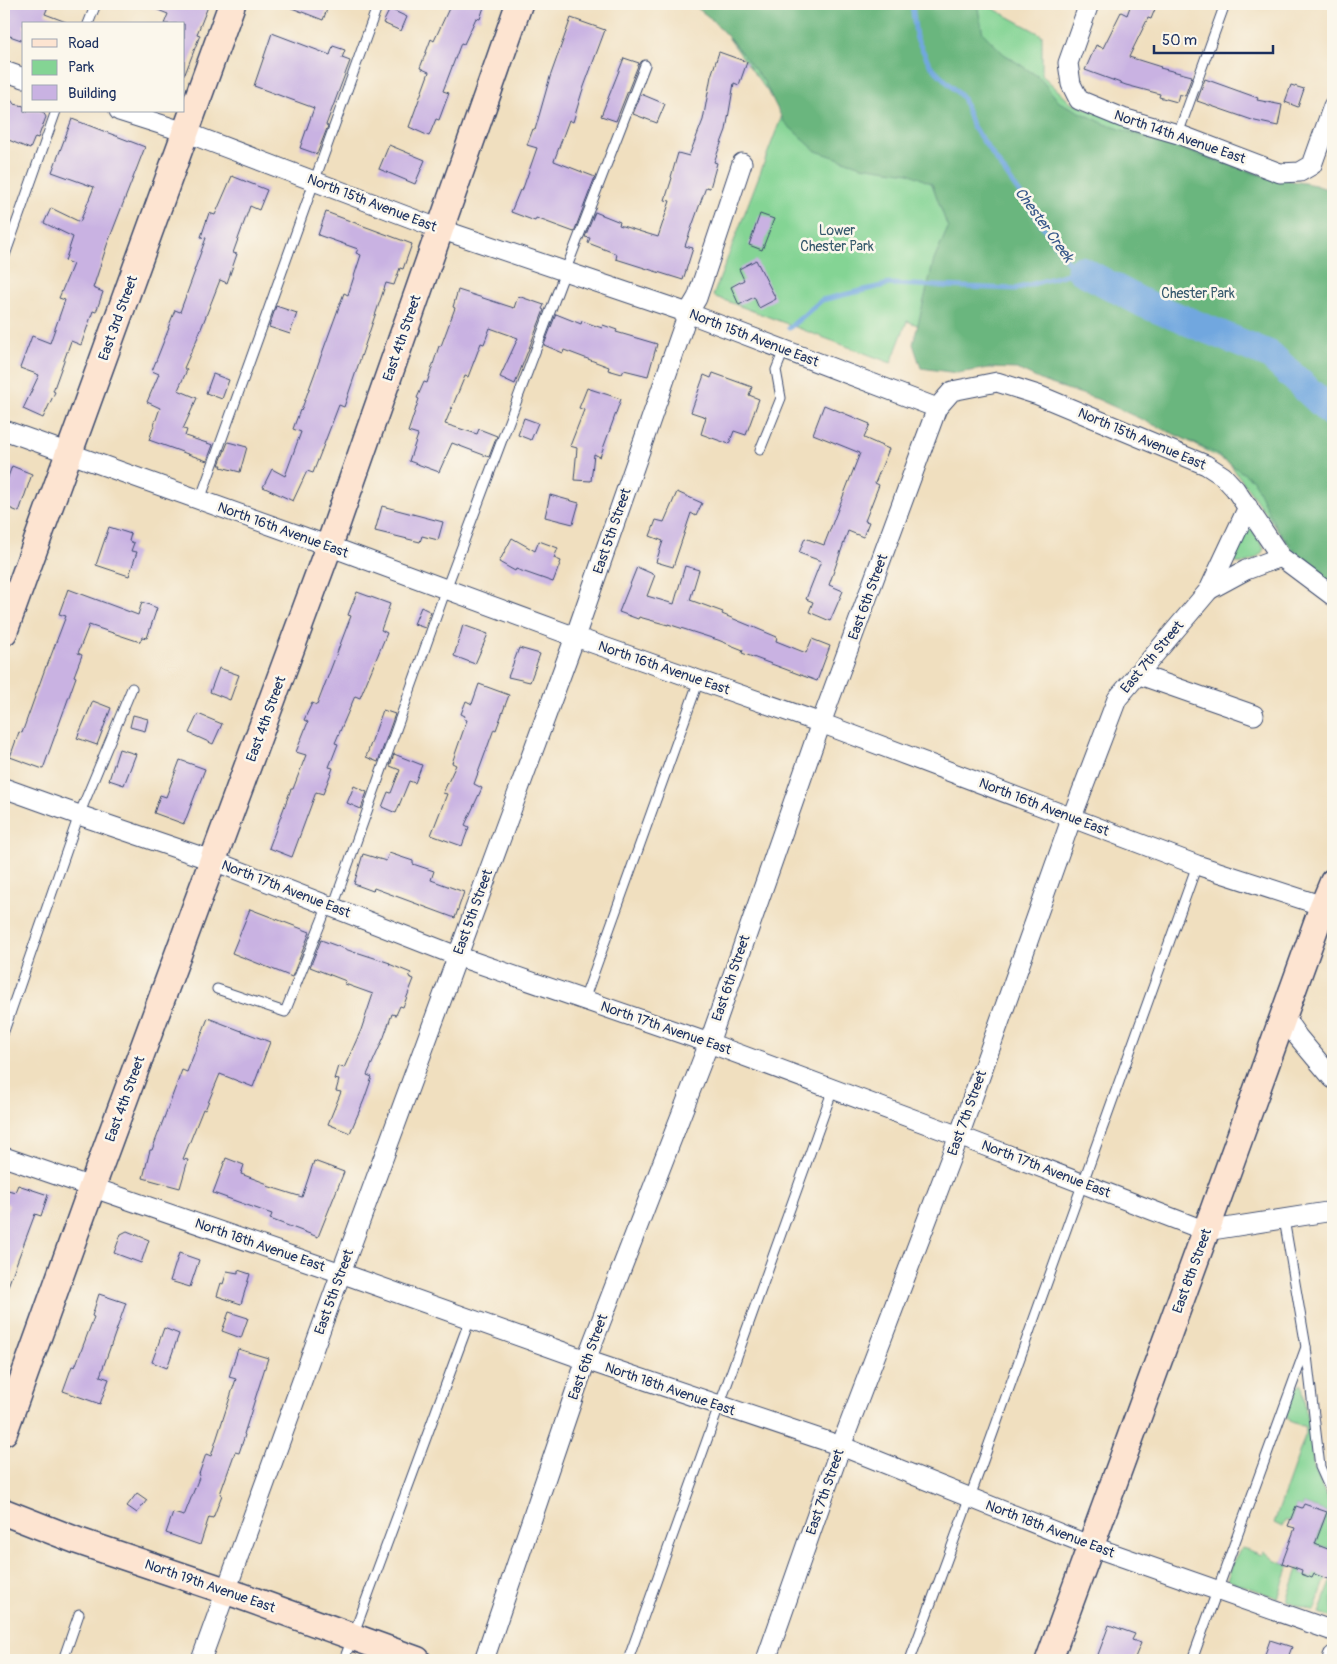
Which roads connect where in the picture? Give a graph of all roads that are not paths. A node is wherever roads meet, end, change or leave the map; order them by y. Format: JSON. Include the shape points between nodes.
{"nodes":[{"id":1,"x":96,"y":4,"type":"edge"},
{"id":2,"x":232,"y":4,"type":"edge"},
{"id":3,"x":378,"y":4,"type":"edge"},
{"id":4,"x":519,"y":4,"type":"edge"},
{"id":5,"x":1088,"y":4,"type":"edge"},
{"id":6,"x":1226,"y":4,"type":"edge"},
{"id":7,"x":89,"y":22,"type":"edge"},
{"id":8,"x":645,"y":65,"type":"dead end"},
{"id":9,"x":4,"y":71,"type":"edge"},
{"id":10,"x":22,"y":77,"type":"edge"},
{"id":11,"x":1333,"y":106,"type":"edge"},
{"id":12,"x":56,"y":112,"type":"edge"},
{"id":13,"x":122,"y":112,"type":"edge"},
{"id":14,"x":185,"y":132,"type":"junction"},
{"id":15,"x":1178,"y":134,"type":"junction"},
{"id":16,"x":742,"y":162,"type":"dead end"},
{"id":17,"x":315,"y":181,"type":"junction"},
{"id":18,"x":440,"y":229,"type":"junction"},
{"id":19,"x":4,"y":258,"type":"edge"},
{"id":20,"x":565,"y":272,"type":"junction"},
{"id":21,"x":688,"y":313,"type":"junction"},
{"id":22,"x":784,"y":350,"type":"junction"},
{"id":23,"x":937,"y":408,"type":"junction"},
{"id":24,"x":4,"y":430,"type":"edge"},
{"id":25,"x":760,"y":450,"type":"dead end"},
{"id":26,"x":69,"y":453,"type":"junction"},
{"id":27,"x":200,"y":500,"type":"junction"},
{"id":28,"x":1248,"y":507,"type":"junction"},
{"id":29,"x":329,"y":546,"type":"junction"},
{"id":30,"x":1281,"y":558,"type":"junction"},
{"id":31,"x":446,"y":589,"type":"junction"},
{"id":32,"x":1209,"y":590,"type":"junction"},
{"id":33,"x":1333,"y":596,"type":"edge"},
{"id":34,"x":4,"y":632,"type":"edge"},
{"id":35,"x":575,"y":637,"type":"junction"},
{"id":36,"x":1138,"y":674,"type":"junction"},
{"id":37,"x":699,"y":680,"type":"junction"},
{"id":38,"x":132,"y":688,"type":"dead end"},
{"id":39,"x":1254,"y":716,"type":"dead end"},
{"id":40,"x":821,"y":723,"type":"junction"},
{"id":41,"x":4,"y":788,"type":"edge"},
{"id":42,"x":79,"y":815,"type":"junction"},
{"id":43,"x":1072,"y":817,"type":"junction"},
{"id":44,"x":214,"y":861,"type":"junction"},
{"id":45,"x":1197,"y":865,"type":"junction"},
{"id":46,"x":1333,"y":882,"type":"edge"},
{"id":47,"x":331,"y":906,"type":"junction"},
{"id":48,"x":1328,"y":909,"type":"edge"},
{"id":49,"x":457,"y":956,"type":"junction"},
{"id":50,"x":216,"y":989,"type":"dead end"},
{"id":51,"x":584,"y":1000,"type":"junction"},
{"id":52,"x":1284,"y":1017,"type":"junction"},
{"id":53,"x":4,"y":1031,"type":"edge"},
{"id":54,"x":709,"y":1043,"type":"junction"},
{"id":55,"x":1333,"y":1079,"type":"edge"},
{"id":56,"x":833,"y":1089,"type":"junction"},
{"id":57,"x":959,"y":1136,"type":"junction"},
{"id":58,"x":4,"y":1157,"type":"edge"},
{"id":59,"x":1083,"y":1184,"type":"junction"},
{"id":60,"x":92,"y":1187,"type":"junction"},
{"id":61,"x":1333,"y":1211,"type":"edge"},
{"id":62,"x":1284,"y":1219,"type":"junction"},
{"id":63,"x":1206,"y":1231,"type":"junction"},
{"id":64,"x":341,"y":1273,"type":"junction"},
{"id":65,"x":470,"y":1319,"type":"junction"},
{"id":66,"x":1306,"y":1347,"type":"junction"},
{"id":67,"x":586,"y":1360,"type":"junction"},
{"id":68,"x":720,"y":1406,"type":"junction"},
{"id":69,"x":4,"y":1432,"type":"edge"},
{"id":70,"x":841,"y":1446,"type":"junction"},
{"id":71,"x":1333,"y":1496,"type":"edge"},
{"id":72,"x":970,"y":1498,"type":"junction"},
{"id":73,"x":4,"y":1512,"type":"edge"},
{"id":74,"x":1091,"y":1546,"type":"junction"},
{"id":75,"x":1217,"y":1590,"type":"junction"},
{"id":76,"x":227,"y":1592,"type":"junction"},
{"id":77,"x":80,"y":1614,"type":"dead end"},
{"id":78,"x":1333,"y":1631,"type":"edge"},
{"id":79,"x":349,"y":1649,"type":"edge"},
{"id":80,"x":1333,"y":1656,"type":"edge"},
{"id":81,"x":63,"y":1660,"type":"edge"},
{"id":82,"x":201,"y":1660,"type":"edge"},
{"id":83,"x":417,"y":1660,"type":"edge"},
{"id":84,"x":484,"y":1660,"type":"edge"},
{"id":85,"x":628,"y":1660,"type":"edge"},
{"id":86,"x":766,"y":1660,"type":"edge"},
{"id":87,"x":910,"y":1660,"type":"edge"},
{"id":88,"x":1049,"y":1660,"type":"edge"},
{"id":89,"x":1192,"y":1660,"type":"edge"},
{"id":90,"x":1332,"y":1660,"type":"edge"}],
"edges":[{"from":1,"to":7,"type":"lane"},
{"from":2,"to":14,"type":"street","name":"East 3rd Street"},
{"from":3,"to":17,"type":"lane"},
{"from":4,"to":18,"type":"street","name":"East 4th Street"},
{"from":5,"to":15,"type":"street","name":"North 14th Avenue East","via":[[1068,63],[1070,84],[1079,100],[1123,118]]},
{"from":6,"to":15,"type":"lane"},
{"from":8,"to":20,"type":"lane"},
{"from":9,"to":10,"type":"street"},
{"from":11,"to":15,"type":"street","name":"North 14th Avenue East","via":[[1312,165],[1300,172],[1280,173]]},
{"from":12,"to":19,"type":"lane"},
{"from":13,"to":14,"type":"street","name":"North 15th Avenue East"},
{"from":14,"to":17,"type":"street","name":"North 15th Avenue East"},
{"from":14,"to":26,"type":"street","name":"East 3rd Street"},
{"from":16,"to":21,"type":"street","name":"East 5th Street","via":[[697,298]]},
{"from":17,"to":18,"type":"street","name":"North 15th Avenue East"},
{"from":17,"to":27,"type":"lane"},
{"from":18,"to":20,"type":"street","name":"North 15th Avenue East"},
{"from":18,"to":29,"type":"street","name":"East 4th Street"},
{"from":20,"to":21,"type":"street","name":"North 15th Avenue East"},
{"from":20,"to":31,"type":"lane"},
{"from":21,"to":22,"type":"street","name":"North 15th Avenue East"},
{"from":21,"to":35,"type":"street","name":"East 5th Street"},
{"from":22,"to":23,"type":"street","name":"North 15th Avenue East"},
{"from":22,"to":25,"type":"lane","via":[[776,370],[781,398]]},
{"from":23,"to":28,"type":"street","name":"North 15th Avenue East","via":[[952,391],[997,382],[1206,465],[1223,476]]},
{"from":23,"to":40,"type":"street","name":"East 6th Street"},
{"from":24,"to":26,"type":"street","name":"North 16th Avenue East"},
{"from":26,"to":27,"type":"street","name":"North 16th Avenue East"},
{"from":26,"to":34,"type":"street","name":"East 3rd Street"},
{"from":27,"to":29,"type":"street","name":"North 16th Avenue East"},
{"from":28,"to":30,"type":"street","name":"North 15th Avenue East"},
{"from":28,"to":32,"type":"street","name":"East 7th Street"},
{"from":29,"to":31,"type":"street","name":"North 16th Avenue East"},
{"from":29,"to":44,"type":"street","name":"East 4th Street"},
{"from":30,"to":32,"type":"street","name":"East 7th Street","via":[[1246,570]]},
{"from":30,"to":33,"type":"street","name":"North 15th Avenue East"},
{"from":31,"to":35,"type":"street","name":"North 16th Avenue East"},
{"from":31,"to":47,"type":"lane"},
{"from":32,"to":36,"type":"street","name":"East 7th Street"},
{"from":35,"to":37,"type":"street","name":"North 16th Avenue East"},
{"from":35,"to":49,"type":"street","name":"East 5th Street"},
{"from":36,"to":39,"type":"street"},
{"from":36,"to":43,"type":"street","name":"East 7th Street","via":[[1116,699]]},
{"from":37,"to":40,"type":"street","name":"North 16th Avenue East"},
{"from":37,"to":51,"type":"lane"},
{"from":38,"to":42,"type":"lane"},
{"from":40,"to":43,"type":"street","name":"North 16th Avenue East"},
{"from":40,"to":54,"type":"street","name":"East 6th Street"},
{"from":41,"to":42,"type":"street","name":"North 17th Avenue East"},
{"from":42,"to":44,"type":"street","name":"North 17th Avenue East"},
{"from":42,"to":53,"type":"lane"},
{"from":43,"to":45,"type":"street","name":"North 16th Avenue East"},
{"from":43,"to":57,"type":"street","name":"East 7th Street"},
{"from":44,"to":47,"type":"street","name":"North 17th Avenue East"},
{"from":44,"to":60,"type":"street","name":"East 4th Street"},
{"from":45,"to":48,"type":"street","name":"North 16th Avenue East"},
{"from":45,"to":59,"type":"lane"},
{"from":46,"to":48,"type":"street","name":"East 8th Street"},
{"from":47,"to":49,"type":"street","name":"North 17th Avenue East"},
{"from":47,"to":50,"type":"lane","via":[[285,1012]]},
{"from":48,"to":52,"type":"street","name":"East 8th Street"},
{"from":49,"to":51,"type":"street","name":"North 17th Avenue East"},
{"from":49,"to":64,"type":"street","name":"East 5th Street"},
{"from":51,"to":54,"type":"street","name":"North 17th Avenue East"},
{"from":52,"to":55,"type":"street"},
{"from":52,"to":63,"type":"street","name":"East 8th Street"},
{"from":54,"to":56,"type":"street","name":"North 17th Avenue East"},
{"from":54,"to":67,"type":"street","name":"East 6th Street"},
{"from":56,"to":57,"type":"street","name":"North 17th Avenue East"},
{"from":56,"to":68,"type":"lane"},
{"from":57,"to":59,"type":"street","name":"North 17th Avenue East"},
{"from":57,"to":70,"type":"street","name":"East 7th Street"},
{"from":58,"to":60,"type":"street","name":"North 18th Avenue East"},
{"from":59,"to":63,"type":"street","name":"North 17th Avenue East"},
{"from":59,"to":72,"type":"lane"},
{"from":60,"to":64,"type":"street","name":"North 18th Avenue East"},
{"from":60,"to":69,"type":"street","name":"East 4th Street"},
{"from":61,"to":62,"type":"street","name":"North 17th Avenue East"},
{"from":62,"to":63,"type":"street","name":"North 17th Avenue East"},
{"from":62,"to":66,"type":"lane"},
{"from":63,"to":74,"type":"street","name":"East 8th Street"},
{"from":64,"to":65,"type":"street","name":"North 18th Avenue East"},
{"from":64,"to":76,"type":"street","name":"East 5th Street"},
{"from":65,"to":67,"type":"street","name":"North 18th Avenue East"},
{"from":65,"to":79,"type":"lane"},
{"from":66,"to":71,"type":"lane","via":[[1320,1467]]},
{"from":66,"to":75,"type":"lane"},
{"from":67,"to":68,"type":"street","name":"North 18th Avenue East"},
{"from":67,"to":84,"type":"street","name":"East 6th Street"},
{"from":68,"to":70,"type":"street","name":"North 18th Avenue East"},
{"from":68,"to":85,"type":"lane"},
{"from":70,"to":72,"type":"street","name":"North 18th Avenue East"},
{"from":70,"to":86,"type":"street","name":"East 7th Street"},
{"from":72,"to":74,"type":"street","name":"North 18th Avenue East"},
{"from":72,"to":87,"type":"lane"},
{"from":73,"to":76,"type":"street","name":"North 19th Avenue East"},
{"from":74,"to":75,"type":"street","name":"North 18th Avenue East"},
{"from":74,"to":88,"type":"street","name":"East 8th Street"},
{"from":75,"to":78,"type":"street","name":"North 18th Avenue East"},
{"from":75,"to":89,"type":"lane"},
{"from":76,"to":79,"type":"street","name":"North 19th Avenue East"},
{"from":76,"to":82,"type":"street","name":"East 5th Street"},
{"from":77,"to":81,"type":"lane"},
{"from":79,"to":83,"type":"street","name":"North 19th Avenue East"},
{"from":80,"to":90,"type":"street"}]}
